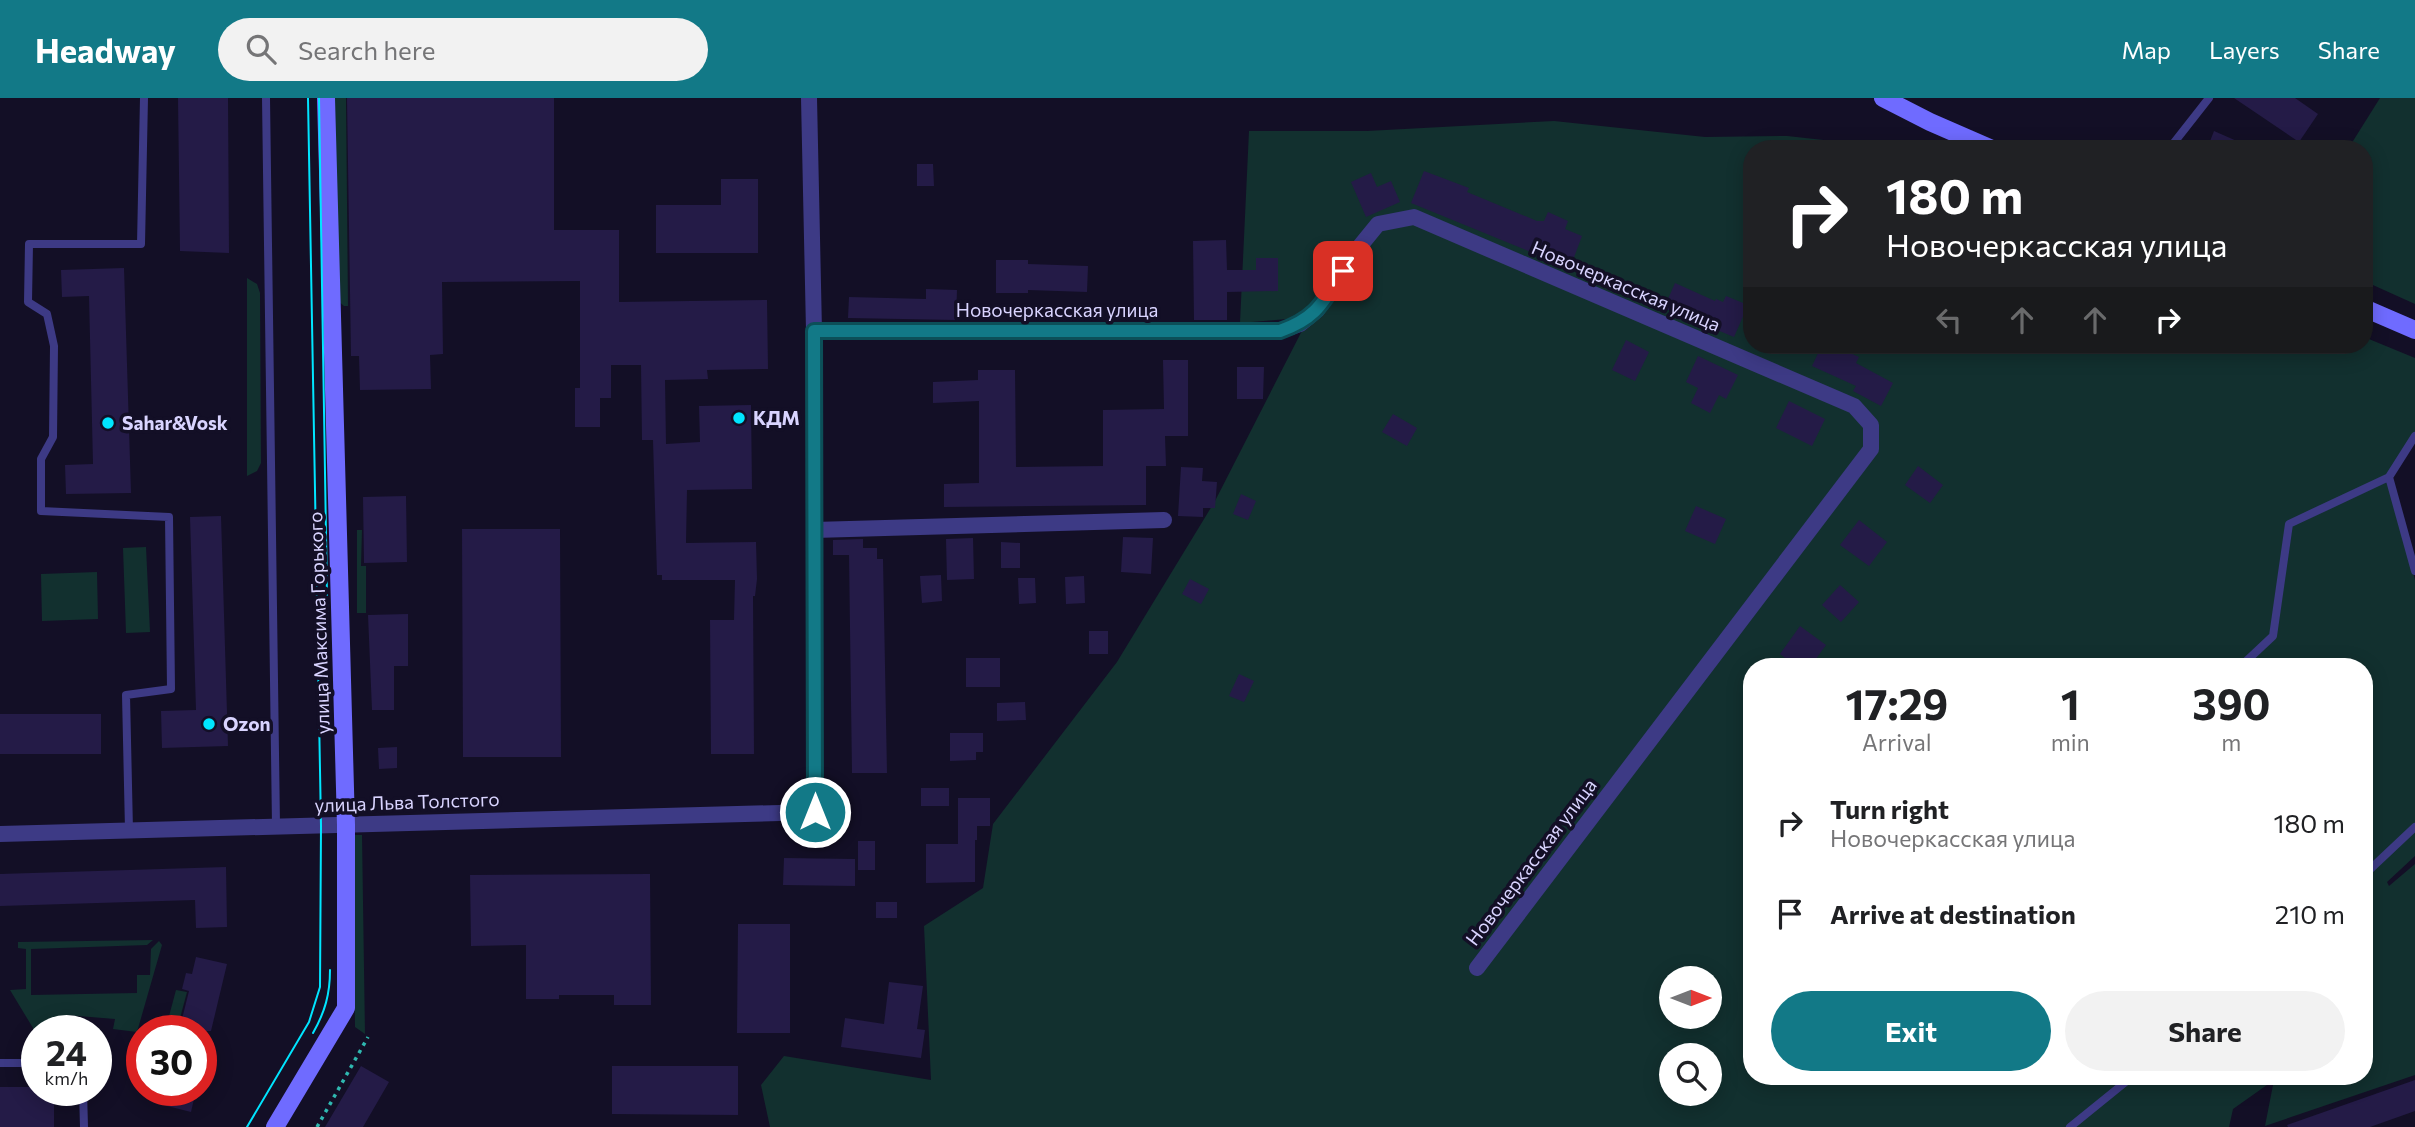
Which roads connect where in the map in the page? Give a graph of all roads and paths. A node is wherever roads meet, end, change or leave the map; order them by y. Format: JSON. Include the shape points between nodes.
{"nodes":[{"id":1,"x":144,"y":98,"type":"edge"},
{"id":2,"x":266,"y":98,"type":"edge"},
{"id":3,"x":326,"y":98,"type":"edge"},
{"id":4,"x":809,"y":98,"type":"edge"},
{"id":5,"x":1884,"y":98,"type":"edge"},
{"id":6,"x":2209,"y":98,"type":"edge"},
{"id":7,"x":1971,"y":140,"type":"edge"},
{"id":8,"x":2176,"y":140,"type":"edge"},
{"id":9,"x":2373,"y":312,"type":"edge"},
{"id":10,"x":2415,"y":330,"type":"edge"},
{"id":11,"x":814,"y":331,"type":"junction"},
{"id":12,"x":2415,"y":436,"type":"edge"},
{"id":13,"x":2389,"y":477,"type":"junction"},
{"id":14,"x":1164,"y":520,"type":"dead end"},
{"id":15,"x":814,"y":530,"type":"junction"},
{"id":16,"x":2415,"y":571,"type":"edge"},
{"id":17,"x":2250,"y":658,"type":"edge"},
{"id":18,"x":346,"y":825,"type":"junction"},
{"id":19,"x":276,"y":826,"type":"junction"},
{"id":20,"x":2415,"y":827,"type":"edge"},
{"id":21,"x":129,"y":830,"type":"junction"},
{"id":22,"x":0,"y":834,"type":"edge"},
{"id":23,"x":2373,"y":867,"type":"edge"},
{"id":24,"x":1477,"y":968,"type":"dead end"},
{"id":25,"x":368,"y":1037,"type":"dead end"},
{"id":26,"x":0,"y":1063,"type":"edge"},
{"id":27,"x":21,"y":1063,"type":"edge"},
{"id":28,"x":2122,"y":1085,"type":"edge"},
{"id":29,"x":83,"y":1106,"type":"edge"},
{"id":30,"x":84,"y":1127,"type":"edge"},
{"id":31,"x":275,"y":1127,"type":"edge"},
{"id":32,"x":317,"y":1127,"type":"edge"},
{"id":33,"x":2070,"y":1127,"type":"edge"}],
"edges":[{"from":1,"to":21,"type":"lane","via":[[141,244],[29,244],[28,302],[47,314],[54,346],[53,437],[41,459],[41,511],[169,517],[171,689],[126,695]]},
{"from":2,"to":19,"type":"lane"},
{"from":3,"to":18,"type":"street","name":"улица Максима Горького"},
{"from":4,"to":11,"type":"street"},
{"from":5,"to":7,"type":"street"},
{"from":6,"to":8,"type":"lane"},
{"from":9,"to":10,"type":"street"},
{"from":11,"to":15,"type":"street"},
{"from":11,"to":24,"type":"street","name":"Новочеркасская улица","via":[[1280,331],[1300,324],[1317,310],[1378,224],[1414,217],[1854,406],[1871,425],[1871,449]]},
{"from":12,"to":13,"type":"lane"},
{"from":13,"to":16,"type":"lane"},
{"from":13,"to":17,"type":"lane","via":[[2289,524],[2273,636]]},
{"from":14,"to":15,"type":"street"},
{"from":15,"to":18,"type":"street","name":"улица Льва Толстого","via":[[815,812]]},
{"from":18,"to":19,"type":"street","name":"улица Льва Толстого"},
{"from":18,"to":31,"type":"street","name":"улица Максима Горького","via":[[346,1008]]},
{"from":19,"to":21,"type":"street","name":"улица Льва Толстого"},
{"from":20,"to":23,"type":"lane"},
{"from":21,"to":22,"type":"street","name":"улица Льва Толстого"},
{"from":25,"to":32,"type":"path"},
{"from":26,"to":27,"type":"lane"},
{"from":28,"to":33,"type":"lane"},
{"from":29,"to":30,"type":"lane"}]}
